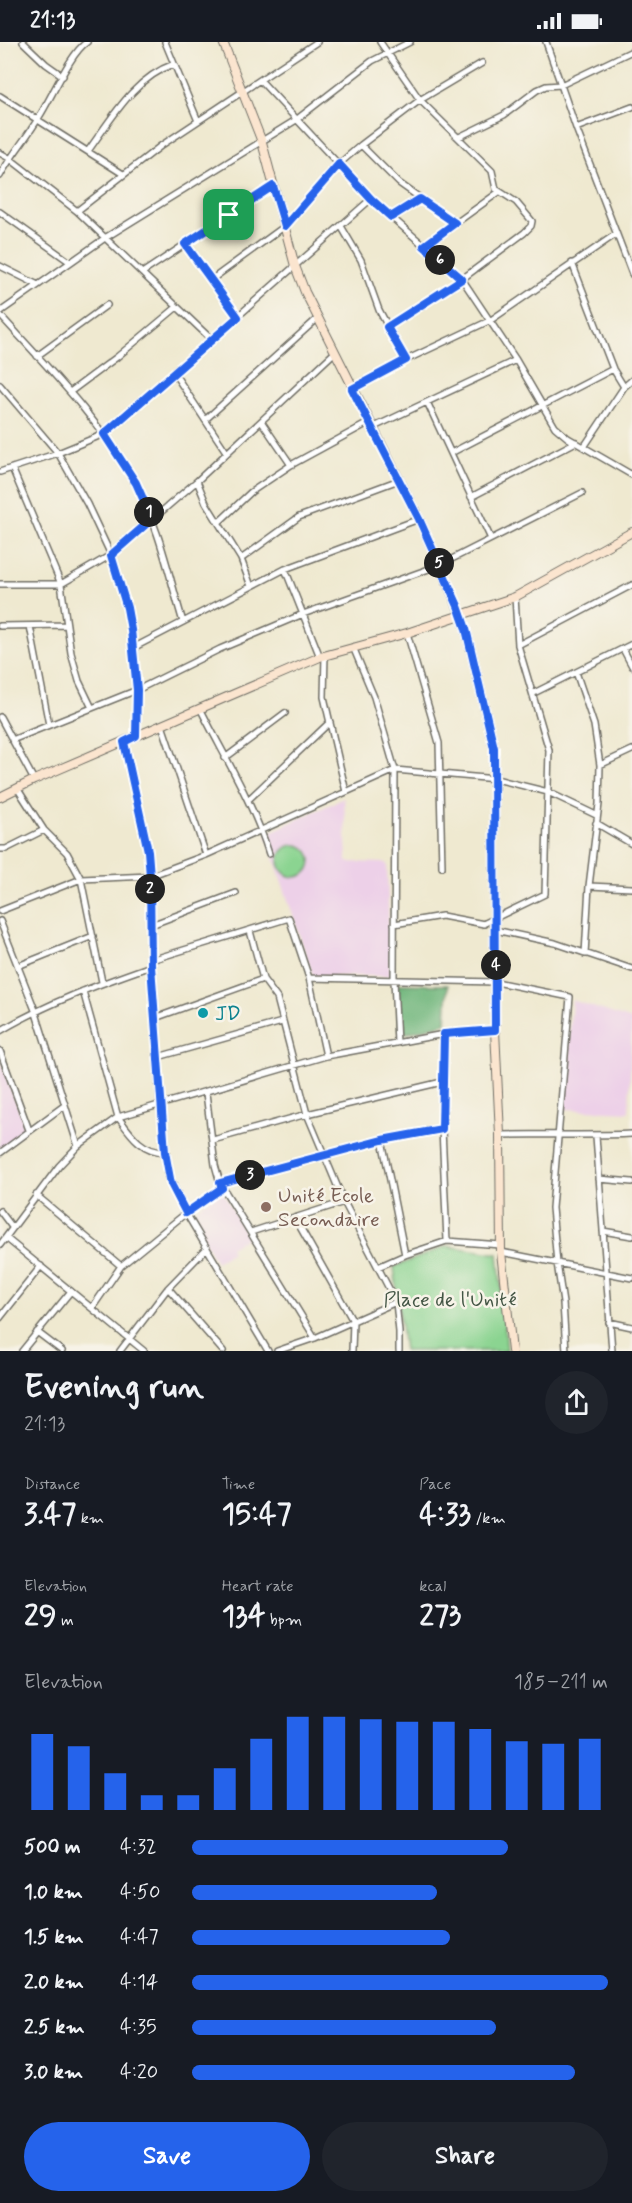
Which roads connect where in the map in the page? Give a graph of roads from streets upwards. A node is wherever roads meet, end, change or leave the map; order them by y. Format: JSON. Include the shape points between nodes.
{"nodes":[{"id":1,"x":23,"y":42,"type":"edge"},
{"id":2,"x":165,"y":42,"type":"edge"},
{"id":3,"x":223,"y":42,"type":"edge"},
{"id":4,"x":317,"y":42,"type":"edge"},
{"id":5,"x":380,"y":42,"type":"edge"},
{"id":6,"x":410,"y":42,"type":"edge"},
{"id":7,"x":546,"y":42,"type":"edge"},
{"id":8,"x":84,"y":43,"type":"edge"},
{"id":9,"x":632,"y":51,"type":"edge"},
{"id":10,"x":388,"y":53,"type":"junction"},
{"id":11,"x":482,"y":63,"type":"dead end"},
{"id":12,"x":174,"y":64,"type":"junction"},
{"id":13,"x":63,"y":76,"type":"junction"},
{"id":14,"x":260,"y":80,"type":"junction"},
{"id":15,"x":561,"y":85,"type":"junction"},
{"id":16,"x":242,"y":91,"type":"junction"},
{"id":17,"x":0,"y":96,"type":"edge"},
{"id":18,"x":420,"y":100,"type":"junction"},
{"id":19,"x":632,"y":107,"type":"edge"},
{"id":20,"x":38,"y":120,"type":"junction"},
{"id":21,"x":296,"y":120,"type":"junction"},
{"id":22,"x":198,"y":121,"type":"junction"},
{"id":23,"x":576,"y":128,"type":"junction"},
{"id":24,"x":459,"y":137,"type":"junction"},
{"id":25,"x":261,"y":142,"type":"junction"},
{"id":26,"x":362,"y":145,"type":"junction"},
{"id":27,"x":88,"y":151,"type":"junction"},
{"id":28,"x":0,"y":153,"type":"edge"},
{"id":29,"x":9,"y":158,"type":"junction"},
{"id":30,"x":339,"y":164,"type":"junction"},
{"id":31,"x":123,"y":174,"type":"junction"},
{"id":32,"x":0,"y":176,"type":"edge"},
{"id":33,"x":273,"y":186,"type":"junction"},
{"id":34,"x":499,"y":192,"type":"junction"},
{"id":35,"x":371,"y":199,"type":"junction"},
{"id":36,"x":420,"y":199,"type":"junction"},
{"id":37,"x":77,"y":211,"type":"junction"},
{"id":38,"x":0,"y":212,"type":"edge"},
{"id":39,"x":391,"y":217,"type":"junction"},
{"id":40,"x":455,"y":223,"type":"junction"},
{"id":41,"x":285,"y":226,"type":"junction"},
{"id":42,"x":341,"y":226,"type":"junction"},
{"id":43,"x":616,"y":234,"type":"junction"},
{"id":44,"x":105,"y":238,"type":"junction"},
{"id":45,"x":185,"y":244,"type":"junction"},
{"id":46,"x":424,"y":246,"type":"junction"},
{"id":47,"x":70,"y":262,"type":"junction"},
{"id":48,"x":572,"y":263,"type":"junction"},
{"id":49,"x":0,"y":266,"type":"edge"},
{"id":50,"x":295,"y":266,"type":"junction"},
{"id":51,"x":142,"y":273,"type":"junction"},
{"id":52,"x":632,"y":274,"type":"edge"},
{"id":53,"x":211,"y":279,"type":"junction"},
{"id":54,"x":462,"y":279,"type":"junction"},
{"id":55,"x":38,"y":285,"type":"junction"},
{"id":56,"x":107,"y":305,"type":"dead end"},
{"id":57,"x":177,"y":307,"type":"junction"},
{"id":58,"x":0,"y":314,"type":"edge"},
{"id":59,"x":238,"y":317,"type":"junction"},
{"id":60,"x":317,"y":320,"type":"junction"},
{"id":61,"x":491,"y":320,"type":"junction"},
{"id":62,"x":387,"y":327,"type":"junction"},
{"id":63,"x":212,"y":340,"type":"junction"},
{"id":64,"x":334,"y":354,"type":"junction"},
{"id":65,"x":37,"y":356,"type":"junction"},
{"id":66,"x":406,"y":360,"type":"junction"},
{"id":67,"x":516,"y":360,"type":"junction"},
{"id":68,"x":613,"y":369,"type":"junction"},
{"id":69,"x":174,"y":373,"type":"junction"},
{"id":70,"x":632,"y":380,"type":"edge"},
{"id":71,"x":0,"y":385,"type":"edge"},
{"id":72,"x":624,"y":387,"type":"junction"},
{"id":73,"x":352,"y":389,"type":"junction"},
{"id":74,"x":70,"y":392,"type":"junction"},
{"id":75,"x":427,"y":402,"type":"junction"},
{"id":76,"x":541,"y":406,"type":"junction"},
{"id":77,"x":205,"y":420,"type":"junction"},
{"id":78,"x":261,"y":421,"type":"junction"},
{"id":79,"x":372,"y":424,"type":"junction"},
{"id":80,"x":104,"y":434,"type":"junction"},
{"id":81,"x":576,"y":442,"type":"junction"},
{"id":82,"x":584,"y":447,"type":"junction"},
{"id":83,"x":58,"y":453,"type":"junction"},
{"id":84,"x":227,"y":453,"type":"junction"},
{"id":85,"x":451,"y":453,"type":"junction"},
{"id":86,"x":291,"y":465,"type":"junction"},
{"id":87,"x":12,"y":468,"type":"junction"},
{"id":88,"x":0,"y":472,"type":"edge"},
{"id":89,"x":632,"y":475,"type":"edge"},
{"id":90,"x":399,"y":480,"type":"junction"},
{"id":91,"x":197,"y":481,"type":"junction"},
{"id":92,"x":582,"y":493,"type":"dead end"},
{"id":93,"x":471,"y":497,"type":"junction"},
{"id":94,"x":152,"y":519,"type":"junction"},
{"id":95,"x":419,"y":519,"type":"junction"},
{"id":96,"x":219,"y":522,"type":"junction"},
{"id":97,"x":632,"y":532,"type":"edge"},
{"id":98,"x":491,"y":539,"type":"junction"},
{"id":99,"x":111,"y":555,"type":"junction"},
{"id":100,"x":241,"y":560,"type":"junction"},
{"id":101,"x":440,"y":565,"type":"junction"},
{"id":102,"x":285,"y":569,"type":"junction"},
{"id":103,"x":0,"y":584,"type":"edge"},
{"id":104,"x":61,"y":584,"type":"junction"},
{"id":105,"x":632,"y":585,"type":"edge"},
{"id":106,"x":250,"y":586,"type":"junction"},
{"id":107,"x":515,"y":597,"type":"junction"},
{"id":108,"x":303,"y":614,"type":"junction"},
{"id":109,"x":461,"y":616,"type":"junction"},
{"id":110,"x":183,"y":622,"type":"junction"},
{"id":111,"x":0,"y":626,"type":"edge"},
{"id":112,"x":30,"y":626,"type":"junction"},
{"id":113,"x":67,"y":626,"type":"junction"},
{"id":114,"x":407,"y":633,"type":"junction"},
{"id":115,"x":632,"y":644,"type":"edge"},
{"id":116,"x":518,"y":645,"type":"junction"},
{"id":117,"x":353,"y":647,"type":"junction"},
{"id":118,"x":133,"y":648,"type":"junction"},
{"id":119,"x":623,"y":649,"type":"junction"},
{"id":120,"x":322,"y":656,"type":"junction"},
{"id":121,"x":632,"y":666,"type":"edge"},
{"id":122,"x":576,"y":672,"type":"junction"},
{"id":123,"x":137,"y":690,"type":"junction"},
{"id":124,"x":534,"y":693,"type":"junction"},
{"id":125,"x":92,"y":708,"type":"junction"},
{"id":126,"x":200,"y":708,"type":"junction"},
{"id":127,"x":285,"y":713,"type":"dead end"},
{"id":128,"x":0,"y":717,"type":"edge"},
{"id":129,"x":330,"y":722,"type":"junction"},
{"id":130,"x":50,"y":725,"type":"junction"},
{"id":131,"x":162,"y":725,"type":"junction"},
{"id":132,"x":136,"y":736,"type":"junction"},
{"id":133,"x":12,"y":740,"type":"junction"},
{"id":134,"x":124,"y":742,"type":"junction"},
{"id":135,"x":632,"y":750,"type":"edge"},
{"id":136,"x":225,"y":758,"type":"junction"},
{"id":137,"x":600,"y":765,"type":"junction"},
{"id":138,"x":395,"y":770,"type":"junction"},
{"id":139,"x":441,"y":775,"type":"junction"},
{"id":140,"x":495,"y":779,"type":"junction"},
{"id":141,"x":34,"y":780,"type":"junction"},
{"id":142,"x":17,"y":788,"type":"junction"},
{"id":143,"x":346,"y":792,"type":"junction"},
{"id":144,"x":548,"y":792,"type":"junction"},
{"id":145,"x":0,"y":797,"type":"edge"},
{"id":146,"x":248,"y":800,"type":"junction"},
{"id":147,"x":596,"y":815,"type":"junction"},
{"id":148,"x":596,"y":823,"type":"junction"},
{"id":149,"x":44,"y":830,"type":"junction"},
{"id":150,"x":262,"y":830,"type":"junction"},
{"id":151,"x":632,"y":844,"type":"edge"},
{"id":152,"x":0,"y":849,"type":"edge"},
{"id":153,"x":269,"y":854,"type":"dead end"},
{"id":154,"x":206,"y":855,"type":"junction"},
{"id":155,"x":442,"y":867,"type":"dead end"},
{"id":156,"x":150,"y":876,"type":"junction"},
{"id":157,"x":81,"y":879,"type":"junction"},
{"id":158,"x":589,"y":886,"type":"junction"},
{"id":159,"x":632,"y":888,"type":"edge"},
{"id":160,"x":236,"y":893,"type":"dead end"},
{"id":161,"x":0,"y":911,"type":"edge"},
{"id":162,"x":0,"y":921,"type":"edge"},
{"id":163,"x":394,"y":924,"type":"junction"},
{"id":164,"x":151,"y":925,"type":"junction"},
{"id":165,"x":495,"y":925,"type":"junction"},
{"id":166,"x":250,"y":931,"type":"junction"},
{"id":167,"x":93,"y":936,"type":"junction"},
{"id":168,"x":585,"y":954,"type":"junction"},
{"id":169,"x":151,"y":963,"type":"junction"},
{"id":170,"x":18,"y":966,"type":"junction"},
{"id":171,"x":632,"y":969,"type":"edge"},
{"id":172,"x":309,"y":978,"type":"junction"},
{"id":173,"x":263,"y":979,"type":"junction"},
{"id":174,"x":394,"y":980,"type":"junction"},
{"id":175,"x":102,"y":982,"type":"junction"},
{"id":176,"x":496,"y":982,"type":"junction"},
{"id":177,"x":82,"y":991,"type":"junction"},
{"id":178,"x":35,"y":1010,"type":"junction"},
{"id":179,"x":155,"y":1018,"type":"junction"},
{"id":180,"x":282,"y":1022,"type":"junction"},
{"id":181,"x":495,"y":1030,"type":"junction"},
{"id":182,"x":0,"y":1031,"type":"edge"},
{"id":183,"x":444,"y":1034,"type":"junction"},
{"id":184,"x":397,"y":1043,"type":"junction"},
{"id":185,"x":0,"y":1051,"type":"edge"},
{"id":186,"x":326,"y":1056,"type":"junction"},
{"id":187,"x":158,"y":1057,"type":"junction"},
{"id":188,"x":294,"y":1066,"type":"junction"},
{"id":189,"x":442,"y":1082,"type":"junction"},
{"id":190,"x":206,"y":1092,"type":"junction"},
{"id":191,"x":160,"y":1103,"type":"junction"},
{"id":192,"x":65,"y":1105,"type":"junction"},
{"id":193,"x":307,"y":1114,"type":"junction"},
{"id":194,"x":118,"y":1117,"type":"junction"},
{"id":195,"x":442,"y":1129,"type":"junction"},
{"id":196,"x":29,"y":1130,"type":"junction"},
{"id":197,"x":558,"y":1134,"type":"junction"},
{"id":198,"x":632,"y":1134,"type":"edge"},
{"id":199,"x":500,"y":1135,"type":"junction"},
{"id":200,"x":596,"y":1136,"type":"junction"},
{"id":201,"x":213,"y":1140,"type":"junction"},
{"id":202,"x":382,"y":1140,"type":"junction"},
{"id":203,"x":78,"y":1146,"type":"junction"},
{"id":204,"x":165,"y":1152,"type":"junction"},
{"id":205,"x":0,"y":1154,"type":"edge"},
{"id":206,"x":324,"y":1156,"type":"junction"},
{"id":207,"x":599,"y":1179,"type":"junction"},
{"id":208,"x":632,"y":1182,"type":"edge"},
{"id":209,"x":221,"y":1185,"type":"junction"},
{"id":210,"x":36,"y":1195,"type":"junction"},
{"id":211,"x":344,"y":1202,"type":"junction"},
{"id":212,"x":0,"y":1211,"type":"edge"},
{"id":213,"x":186,"y":1213,"type":"junction"},
{"id":214,"x":295,"y":1218,"type":"junction"},
{"id":215,"x":12,"y":1227,"type":"junction"},
{"id":216,"x":603,"y":1231,"type":"junction"},
{"id":217,"x":251,"y":1232,"type":"junction"},
{"id":218,"x":632,"y":1236,"type":"edge"},
{"id":219,"x":6,"y":1238,"type":"junction"},
{"id":220,"x":447,"y":1241,"type":"junction"},
{"id":221,"x":0,"y":1245,"type":"edge"},
{"id":222,"x":207,"y":1248,"type":"junction"},
{"id":223,"x":501,"y":1249,"type":"junction"},
{"id":224,"x":405,"y":1255,"type":"junction"},
{"id":225,"x":557,"y":1263,"type":"junction"},
{"id":226,"x":41,"y":1266,"type":"junction"},
{"id":227,"x":121,"y":1266,"type":"junction"},
{"id":228,"x":378,"y":1266,"type":"junction"},
{"id":229,"x":605,"y":1272,"type":"junction"},
{"id":230,"x":632,"y":1278,"type":"edge"},
{"id":231,"x":168,"y":1288,"type":"junction"},
{"id":232,"x":71,"y":1291,"type":"junction"},
{"id":233,"x":396,"y":1302,"type":"junction"},
{"id":234,"x":92,"y":1308,"type":"junction"},
{"id":235,"x":0,"y":1318,"type":"edge"},
{"id":236,"x":353,"y":1321,"type":"junction"},
{"id":237,"x":609,"y":1322,"type":"junction"},
{"id":238,"x":632,"y":1327,"type":"edge"},
{"id":239,"x":38,"y":1332,"type":"junction"},
{"id":240,"x":128,"y":1338,"type":"junction"},
{"id":241,"x":315,"y":1338,"type":"junction"},
{"id":242,"x":22,"y":1351,"type":"edge"},
{"id":243,"x":62,"y":1351,"type":"edge"},
{"id":244,"x":120,"y":1351,"type":"edge"},
{"id":245,"x":144,"y":1351,"type":"edge"},
{"id":246,"x":223,"y":1351,"type":"edge"},
{"id":247,"x":268,"y":1351,"type":"edge"},
{"id":248,"x":277,"y":1351,"type":"edge"},
{"id":249,"x":352,"y":1351,"type":"edge"},
{"id":250,"x":399,"y":1351,"type":"edge"},
{"id":251,"x":512,"y":1351,"type":"edge"},
{"id":252,"x":566,"y":1351,"type":"edge"},
{"id":253,"x":612,"y":1351,"type":"edge"}],
"edges":[{"from":1,"to":13,"type":"street"},
{"from":2,"to":12,"type":"street"},
{"from":3,"to":16,"type":"street"},
{"from":4,"to":14,"type":"street"},
{"from":5,"to":10,"type":"street"},
{"from":6,"to":10,"type":"street"},
{"from":7,"to":15,"type":"street"},
{"from":8,"to":13,"type":"street"},
{"from":9,"to":15,"type":"street"},
{"from":10,"to":18,"type":"street"},
{"from":10,"to":21,"type":"street","via":[[366,65]]},
{"from":11,"to":18,"type":"street"},
{"from":12,"to":22,"type":"street"},
{"from":12,"to":27,"type":"street","via":[[157,71],[132,92]]},
{"from":13,"to":20,"type":"street"},
{"from":14,"to":16,"type":"street"},
{"from":14,"to":21,"type":"street"},
{"from":15,"to":23,"type":"street"},
{"from":15,"to":24,"type":"street","via":[[537,90],[504,115]]},
{"from":16,"to":22,"type":"street"},
{"from":16,"to":25,"type":"street"},
{"from":17,"to":20,"type":"street"},
{"from":18,"to":24,"type":"street"},
{"from":18,"to":26,"type":"street"},
{"from":19,"to":23,"type":"street"},
{"from":20,"to":27,"type":"street"},
{"from":20,"to":29,"type":"street"},
{"from":21,"to":25,"type":"street"},
{"from":21,"to":30,"type":"street"},
{"from":22,"to":31,"type":"street"},
{"from":23,"to":43,"type":"street"},
{"from":24,"to":34,"type":"street","via":[[492,171]]},
{"from":25,"to":33,"type":"street"},
{"from":25,"to":44,"type":"street"},
{"from":26,"to":30,"type":"street"},
{"from":26,"to":36,"type":"street"},
{"from":27,"to":31,"type":"street"},
{"from":28,"to":29,"type":"street"},
{"from":29,"to":32,"type":"street"},
{"from":29,"to":37,"type":"street"},
{"from":30,"to":35,"type":"street"},
{"from":30,"to":41,"type":"street"},
{"from":31,"to":37,"type":"street"},
{"from":33,"to":41,"type":"street"},
{"from":33,"to":45,"type":"street"},
{"from":34,"to":40,"type":"street"},
{"from":34,"to":54,"type":"street","via":[[528,215],[531,226]]},
{"from":35,"to":39,"type":"street"},
{"from":35,"to":42,"type":"street"},
{"from":36,"to":39,"type":"street"},
{"from":36,"to":40,"type":"street"},
{"from":37,"to":44,"type":"street"},
{"from":38,"to":47,"type":"street"},
{"from":39,"to":46,"type":"street"},
{"from":40,"to":46,"type":"street"},
{"from":41,"to":50,"type":"street"},
{"from":41,"to":53,"type":"street"},
{"from":42,"to":50,"type":"street"},
{"from":42,"to":62,"type":"street","via":[[361,260]]},
{"from":43,"to":48,"type":"street"},
{"from":43,"to":52,"type":"street"},
{"from":44,"to":47,"type":"street"},
{"from":44,"to":51,"type":"street"},
{"from":45,"to":51,"type":"street"},
{"from":45,"to":53,"type":"street"},
{"from":46,"to":54,"type":"street"},
{"from":47,"to":55,"type":"street"},
{"from":48,"to":61,"type":"street"},
{"from":48,"to":68,"type":"street"},
{"from":49,"to":55,"type":"street"},
{"from":50,"to":59,"type":"street"},
{"from":50,"to":60,"type":"street"},
{"from":51,"to":57,"type":"street"},
{"from":53,"to":59,"type":"street"},
{"from":54,"to":61,"type":"street"},
{"from":54,"to":62,"type":"street"},
{"from":55,"to":58,"type":"street"},
{"from":56,"to":65,"type":"street"},
{"from":57,"to":63,"type":"street"},
{"from":57,"to":74,"type":"street"},
{"from":58,"to":65,"type":"street"},
{"from":59,"to":63,"type":"street"},
{"from":60,"to":64,"type":"street"},
{"from":60,"to":77,"type":"street"},
{"from":61,"to":66,"type":"street"},
{"from":61,"to":67,"type":"street"},
{"from":62,"to":66,"type":"street"},
{"from":63,"to":69,"type":"street"},
{"from":64,"to":73,"type":"street"},
{"from":64,"to":78,"type":"street"},
{"from":65,"to":74,"type":"street"},
{"from":66,"to":73,"type":"street"},
{"from":67,"to":75,"type":"street"},
{"from":67,"to":76,"type":"street"},
{"from":68,"to":72,"type":"street"},
{"from":68,"to":76,"type":"street"},
{"from":69,"to":77,"type":"street"},
{"from":69,"to":80,"type":"street"},
{"from":70,"to":72,"type":"street"},
{"from":71,"to":83,"type":"street"},
{"from":72,"to":82,"type":"street"},
{"from":73,"to":79,"type":"street"},
{"from":74,"to":80,"type":"street"},
{"from":75,"to":79,"type":"street"},
{"from":75,"to":85,"type":"street"},
{"from":76,"to":81,"type":"street","via":[[555,427]]},
{"from":76,"to":85,"type":"street"},
{"from":77,"to":84,"type":"street"},
{"from":78,"to":84,"type":"street"},
{"from":78,"to":86,"type":"street"},
{"from":79,"to":86,"type":"street"},
{"from":79,"to":90,"type":"street"},
{"from":80,"to":83,"type":"street"},
{"from":80,"to":94,"type":"street","via":[[136,483]]},
{"from":81,"to":82,"type":"street"},
{"from":81,"to":93,"type":"street"},
{"from":82,"to":89,"type":"street"},
{"from":83,"to":87,"type":"street"},
{"from":83,"to":99,"type":"street"},
{"from":84,"to":91,"type":"street"},
{"from":85,"to":93,"type":"street"},
{"from":86,"to":96,"type":"street","via":[[251,492]]},
{"from":87,"to":88,"type":"street"},
{"from":87,"to":104,"type":"street"},
{"from":90,"to":95,"type":"street"},
{"from":90,"to":100,"type":"street","via":[[299,517]]},
{"from":91,"to":94,"type":"street"},
{"from":91,"to":96,"type":"street"},
{"from":92,"to":98,"type":"street"},
{"from":93,"to":98,"type":"street"},
{"from":94,"to":99,"type":"street"},
{"from":94,"to":110,"type":"street"},
{"from":95,"to":101,"type":"street"},
{"from":95,"to":102,"type":"street"},
{"from":96,"to":100,"type":"street"},
{"from":97,"to":107,"type":"street"},
{"from":98,"to":101,"type":"street"},
{"from":99,"to":104,"type":"street"},
{"from":99,"to":118,"type":"street","via":[[127,608]]},
{"from":100,"to":106,"type":"street"},
{"from":101,"to":108,"type":"street"},
{"from":101,"to":109,"type":"street"},
{"from":102,"to":106,"type":"street"},
{"from":102,"to":108,"type":"street"},
{"from":103,"to":104,"type":"street"},
{"from":104,"to":113,"type":"street"},
{"from":105,"to":116,"type":"street"},
{"from":106,"to":110,"type":"street"},
{"from":107,"to":109,"type":"street"},
{"from":107,"to":116,"type":"street"},
{"from":108,"to":120,"type":"street"},
{"from":108,"to":123,"type":"street"},
{"from":109,"to":114,"type":"street"},
{"from":109,"to":140,"type":"street","via":[[494,748]]},
{"from":110,"to":118,"type":"street"},
{"from":111,"to":112,"type":"street"},
{"from":112,"to":113,"type":"street"},
{"from":112,"to":130,"type":"street"},
{"from":113,"to":125,"type":"street","via":[[74,667]]},
{"from":114,"to":117,"type":"street"},
{"from":114,"to":139,"type":"street","via":[[440,743]]},
{"from":115,"to":119,"type":"street"},
{"from":116,"to":124,"type":"street"},
{"from":117,"to":120,"type":"street"},
{"from":117,"to":138,"type":"street","via":[[374,698]]},
{"from":118,"to":123,"type":"street"},
{"from":119,"to":121,"type":"street"},
{"from":119,"to":122,"type":"street"},
{"from":120,"to":126,"type":"street"},
{"from":120,"to":129,"type":"street"},
{"from":122,"to":124,"type":"street"},
{"from":122,"to":137,"type":"street","via":[[594,725]]},
{"from":123,"to":125,"type":"street"},
{"from":123,"to":132,"type":"street"},
{"from":124,"to":144,"type":"street","via":[[549,750]]},
{"from":125,"to":130,"type":"street"},
{"from":126,"to":131,"type":"street"},
{"from":126,"to":136,"type":"street"},
{"from":127,"to":136,"type":"street"},
{"from":128,"to":133,"type":"street"},
{"from":129,"to":143,"type":"street"},
{"from":129,"to":146,"type":"street"},
{"from":130,"to":133,"type":"street"},
{"from":131,"to":132,"type":"street"},
{"from":131,"to":154,"type":"street"},
{"from":132,"to":134,"type":"street"},
{"from":133,"to":141,"type":"street"},
{"from":134,"to":141,"type":"street"},
{"from":134,"to":156,"type":"street","via":[[147,843]]},
{"from":135,"to":137,"type":"street"},
{"from":136,"to":146,"type":"street"},
{"from":137,"to":147,"type":"street"},
{"from":138,"to":139,"type":"street"},
{"from":138,"to":143,"type":"street"},
{"from":138,"to":163,"type":"street"},
{"from":139,"to":140,"type":"street"},
{"from":139,"to":155,"type":"street"},
{"from":140,"to":144,"type":"street"},
{"from":140,"to":165,"type":"street"},
{"from":141,"to":142,"type":"street"},
{"from":142,"to":145,"type":"street"},
{"from":142,"to":149,"type":"street"},
{"from":143,"to":150,"type":"street"},
{"from":144,"to":147,"type":"street"},
{"from":144,"to":165,"type":"street","via":[[545,894]]},
{"from":146,"to":150,"type":"street"},
{"from":147,"to":148,"type":"street"},
{"from":148,"to":151,"type":"street"},
{"from":148,"to":158,"type":"street"},
{"from":149,"to":152,"type":"street"},
{"from":149,"to":157,"type":"street","via":[[67,853]]},
{"from":150,"to":153,"type":"street"},
{"from":150,"to":154,"type":"street"},
{"from":154,"to":156,"type":"street"},
{"from":156,"to":157,"type":"street"},
{"from":156,"to":164,"type":"street"},
{"from":157,"to":161,"type":"street"},
{"from":157,"to":167,"type":"street"},
{"from":158,"to":159,"type":"street"},
{"from":158,"to":168,"type":"street"},
{"from":160,"to":164,"type":"street"},
{"from":162,"to":170,"type":"street"},
{"from":163,"to":165,"type":"street","via":[[442,916]]},
{"from":163,"to":174,"type":"street"},
{"from":164,"to":169,"type":"street"},
{"from":165,"to":168,"type":"street"},
{"from":165,"to":176,"type":"street"},
{"from":166,"to":169,"type":"street"},
{"from":166,"to":172,"type":"street","via":[[290,918]]},
{"from":166,"to":173,"type":"street"},
{"from":167,"to":170,"type":"street"},
{"from":167,"to":175,"type":"street"},
{"from":168,"to":171,"type":"street"},
{"from":169,"to":175,"type":"street"},
{"from":169,"to":179,"type":"street"},
{"from":170,"to":178,"type":"street"},
{"from":172,"to":174,"type":"street"},
{"from":172,"to":186,"type":"street"},
{"from":173,"to":179,"type":"street"},
{"from":173,"to":180,"type":"street","via":[[277,998]]},
{"from":174,"to":176,"type":"street"},
{"from":174,"to":184,"type":"street"},
{"from":175,"to":177,"type":"street"},
{"from":176,"to":181,"type":"street"},
{"from":176,"to":197,"type":"street","via":[[570,997]]},
{"from":177,"to":178,"type":"street"},
{"from":177,"to":194,"type":"street"},
{"from":178,"to":182,"type":"street"},
{"from":178,"to":192,"type":"street"},
{"from":179,"to":187,"type":"street"},
{"from":180,"to":187,"type":"street"},
{"from":180,"to":188,"type":"street"},
{"from":181,"to":183,"type":"street"},
{"from":181,"to":199,"type":"street"},
{"from":183,"to":184,"type":"street"},
{"from":183,"to":189,"type":"street"},
{"from":184,"to":186,"type":"street"},
{"from":185,"to":196,"type":"street"},
{"from":186,"to":188,"type":"street"},
{"from":187,"to":191,"type":"street"},
{"from":188,"to":190,"type":"street"},
{"from":188,"to":193,"type":"street"},
{"from":189,"to":193,"type":"street"},
{"from":189,"to":195,"type":"street"},
{"from":190,"to":191,"type":"street"},
{"from":190,"to":201,"type":"street"},
{"from":191,"to":194,"type":"street"},
{"from":191,"to":204,"type":"street"},
{"from":192,"to":196,"type":"street"},
{"from":192,"to":203,"type":"street"},
{"from":193,"to":201,"type":"street"},
{"from":193,"to":206,"type":"street"},
{"from":194,"to":203,"type":"street"},
{"from":194,"to":204,"type":"street","via":[[142,1145]]},
{"from":195,"to":202,"type":"street"},
{"from":195,"to":220,"type":"street"},
{"from":196,"to":205,"type":"street"},
{"from":197,"to":199,"type":"street"},
{"from":197,"to":200,"type":"street"},
{"from":197,"to":225,"type":"street","via":[[552,1208]]},
{"from":198,"to":200,"type":"street"},
{"from":199,"to":223,"type":"street"},
{"from":200,"to":207,"type":"street"},
{"from":201,"to":209,"type":"street"},
{"from":202,"to":206,"type":"street"},
{"from":202,"to":224,"type":"street"},
{"from":203,"to":210,"type":"street"},
{"from":204,"to":213,"type":"street","via":[[171,1184]]},
{"from":206,"to":209,"type":"street"},
{"from":206,"to":211,"type":"street"},
{"from":207,"to":208,"type":"street"},
{"from":207,"to":216,"type":"street"},
{"from":209,"to":213,"type":"street"},
{"from":209,"to":217,"type":"street"},
{"from":210,"to":215,"type":"street"},
{"from":210,"to":227,"type":"street"},
{"from":211,"to":214,"type":"street"},
{"from":211,"to":228,"type":"street"},
{"from":212,"to":215,"type":"street"},
{"from":213,"to":222,"type":"street"},
{"from":213,"to":227,"type":"street"},
{"from":214,"to":217,"type":"street"},
{"from":214,"to":236,"type":"street"},
{"from":215,"to":219,"type":"street"},
{"from":216,"to":218,"type":"street"},
{"from":216,"to":229,"type":"street"},
{"from":217,"to":241,"type":"street"},
{"from":219,"to":221,"type":"street"},
{"from":219,"to":226,"type":"street"},
{"from":220,"to":223,"type":"street"},
{"from":220,"to":224,"type":"street"},
{"from":222,"to":231,"type":"street"},
{"from":222,"to":247,"type":"street"},
{"from":223,"to":225,"type":"street"},
{"from":223,"to":251,"type":"street"},
{"from":224,"to":228,"type":"street"},
{"from":225,"to":229,"type":"street"},
{"from":225,"to":252,"type":"street"},
{"from":226,"to":232,"type":"street"},
{"from":226,"to":235,"type":"street"},
{"from":227,"to":234,"type":"street"},
{"from":228,"to":233,"type":"street"},
{"from":229,"to":230,"type":"street"},
{"from":229,"to":237,"type":"street"},
{"from":231,"to":240,"type":"street"},
{"from":231,"to":246,"type":"street"},
{"from":232,"to":234,"type":"street"},
{"from":232,"to":239,"type":"street"},
{"from":233,"to":236,"type":"street"},
{"from":233,"to":250,"type":"street"},
{"from":234,"to":240,"type":"street"},
{"from":236,"to":241,"type":"street"},
{"from":236,"to":249,"type":"street"},
{"from":237,"to":238,"type":"street"},
{"from":237,"to":253,"type":"street"},
{"from":239,"to":242,"type":"street"},
{"from":239,"to":243,"type":"street"},
{"from":240,"to":244,"type":"street"},
{"from":240,"to":245,"type":"street"},
{"from":241,"to":248,"type":"street"}]}
